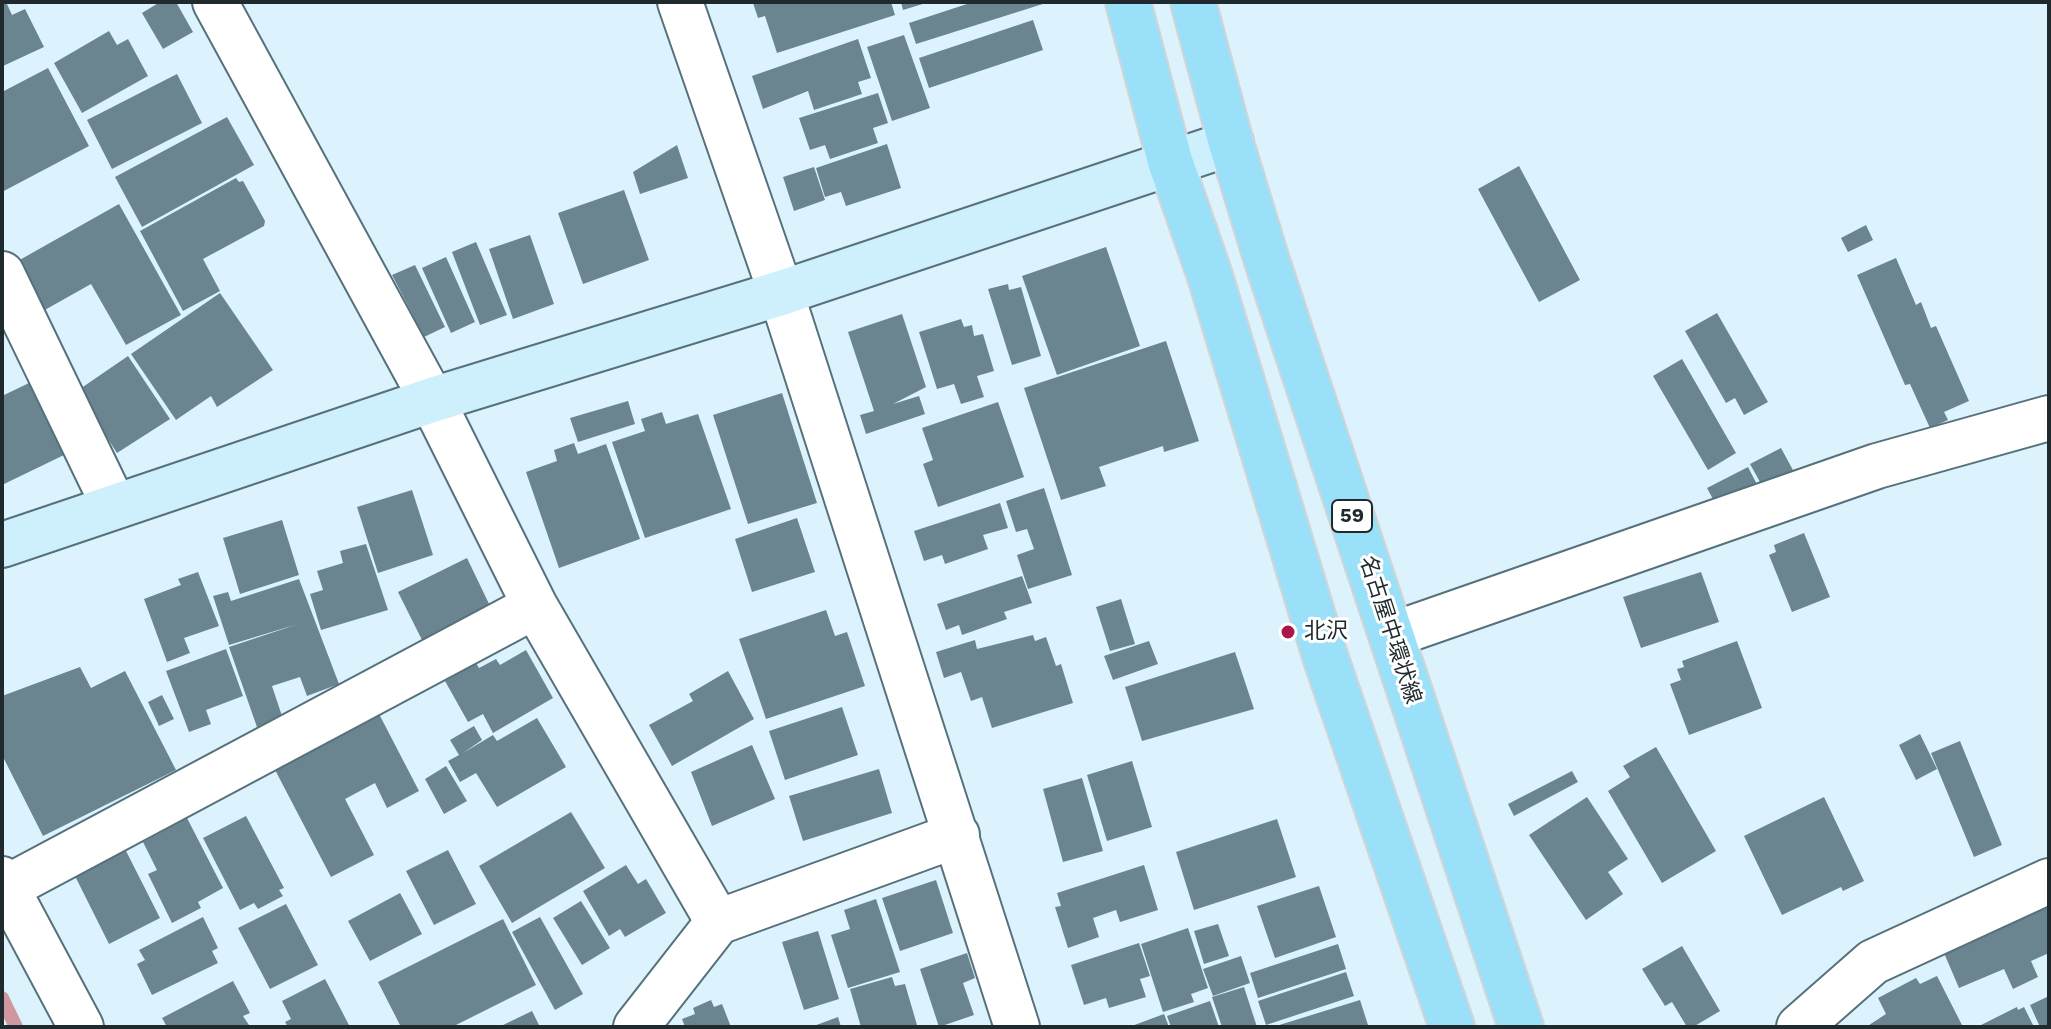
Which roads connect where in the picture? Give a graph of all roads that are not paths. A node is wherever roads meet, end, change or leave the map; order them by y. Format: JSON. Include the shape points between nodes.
{"nodes":[{"id":1,"x":215,"y":2,"type":"edge"},
{"id":2,"x":680,"y":2,"type":"edge"},
{"id":3,"x":1128,"y":2,"type":"edge"},
{"id":4,"x":1193,"y":2,"type":"edge"},
{"id":5,"x":1231,"y":143,"type":"junction"},
{"id":6,"x":1170,"y":161,"type":"junction"},
{"id":7,"x":2,"y":274,"type":"edge"},
{"id":8,"x":781,"y":293,"type":"junction"},
{"id":9,"x":432,"y":400,"type":"junction"},
{"id":10,"x":2049,"y":418,"type":"edge"},
{"id":11,"x":114,"y":506,"type":"junction"},
{"id":12,"x":2,"y":545,"type":"edge"},
{"id":13,"x":535,"y":606,"type":"junction"},
{"id":14,"x":1392,"y":635,"type":"junction"},
{"id":15,"x":957,"y":835,"type":"junction"},
{"id":16,"x":2049,"y":881,"type":"edge"},
{"id":17,"x":4,"y":884,"type":"edge"},
{"id":18,"x":718,"y":922,"type":"junction"},
{"id":19,"x":81,"y":1027,"type":"edge"},
{"id":20,"x":636,"y":1027,"type":"edge"},
{"id":21,"x":1017,"y":1027,"type":"edge"},
{"id":22,"x":1452,"y":1027,"type":"edge"},
{"id":23,"x":1521,"y":1027,"type":"edge"},
{"id":24,"x":1799,"y":1027,"type":"edge"}],
"edges":[{"from":1,"to":9,"type":"street"},
{"from":2,"to":8,"type":"street"},
{"from":3,"to":6,"type":"main road"},
{"from":4,"to":5,"type":"main road","name":"名古屋中環状線","number":"59"},
{"from":5,"to":6,"type":"street"},
{"from":5,"to":14,"type":"main road","name":"名古屋中環状線","number":"59"},
{"from":6,"to":8,"type":"street"},
{"from":6,"to":22,"type":"main road","via":[[1325,656]]},
{"from":7,"to":11,"type":"street"},
{"from":8,"to":9,"type":"street"},
{"from":8,"to":15,"type":"street"},
{"from":9,"to":11,"type":"street"},
{"from":9,"to":13,"type":"street"},
{"from":10,"to":14,"type":"street","via":[[1877,466]]},
{"from":11,"to":12,"type":"street"},
{"from":13,"to":17,"type":"street"},
{"from":13,"to":18,"type":"street"},
{"from":14,"to":23,"type":"main road","name":"名古屋中環状線","number":"59"},
{"from":15,"to":18,"type":"street"},
{"from":15,"to":21,"type":"street"},
{"from":16,"to":24,"type":"street","via":[[1873,962]]},
{"from":17,"to":19,"type":"street"},
{"from":18,"to":20,"type":"street"}]}
